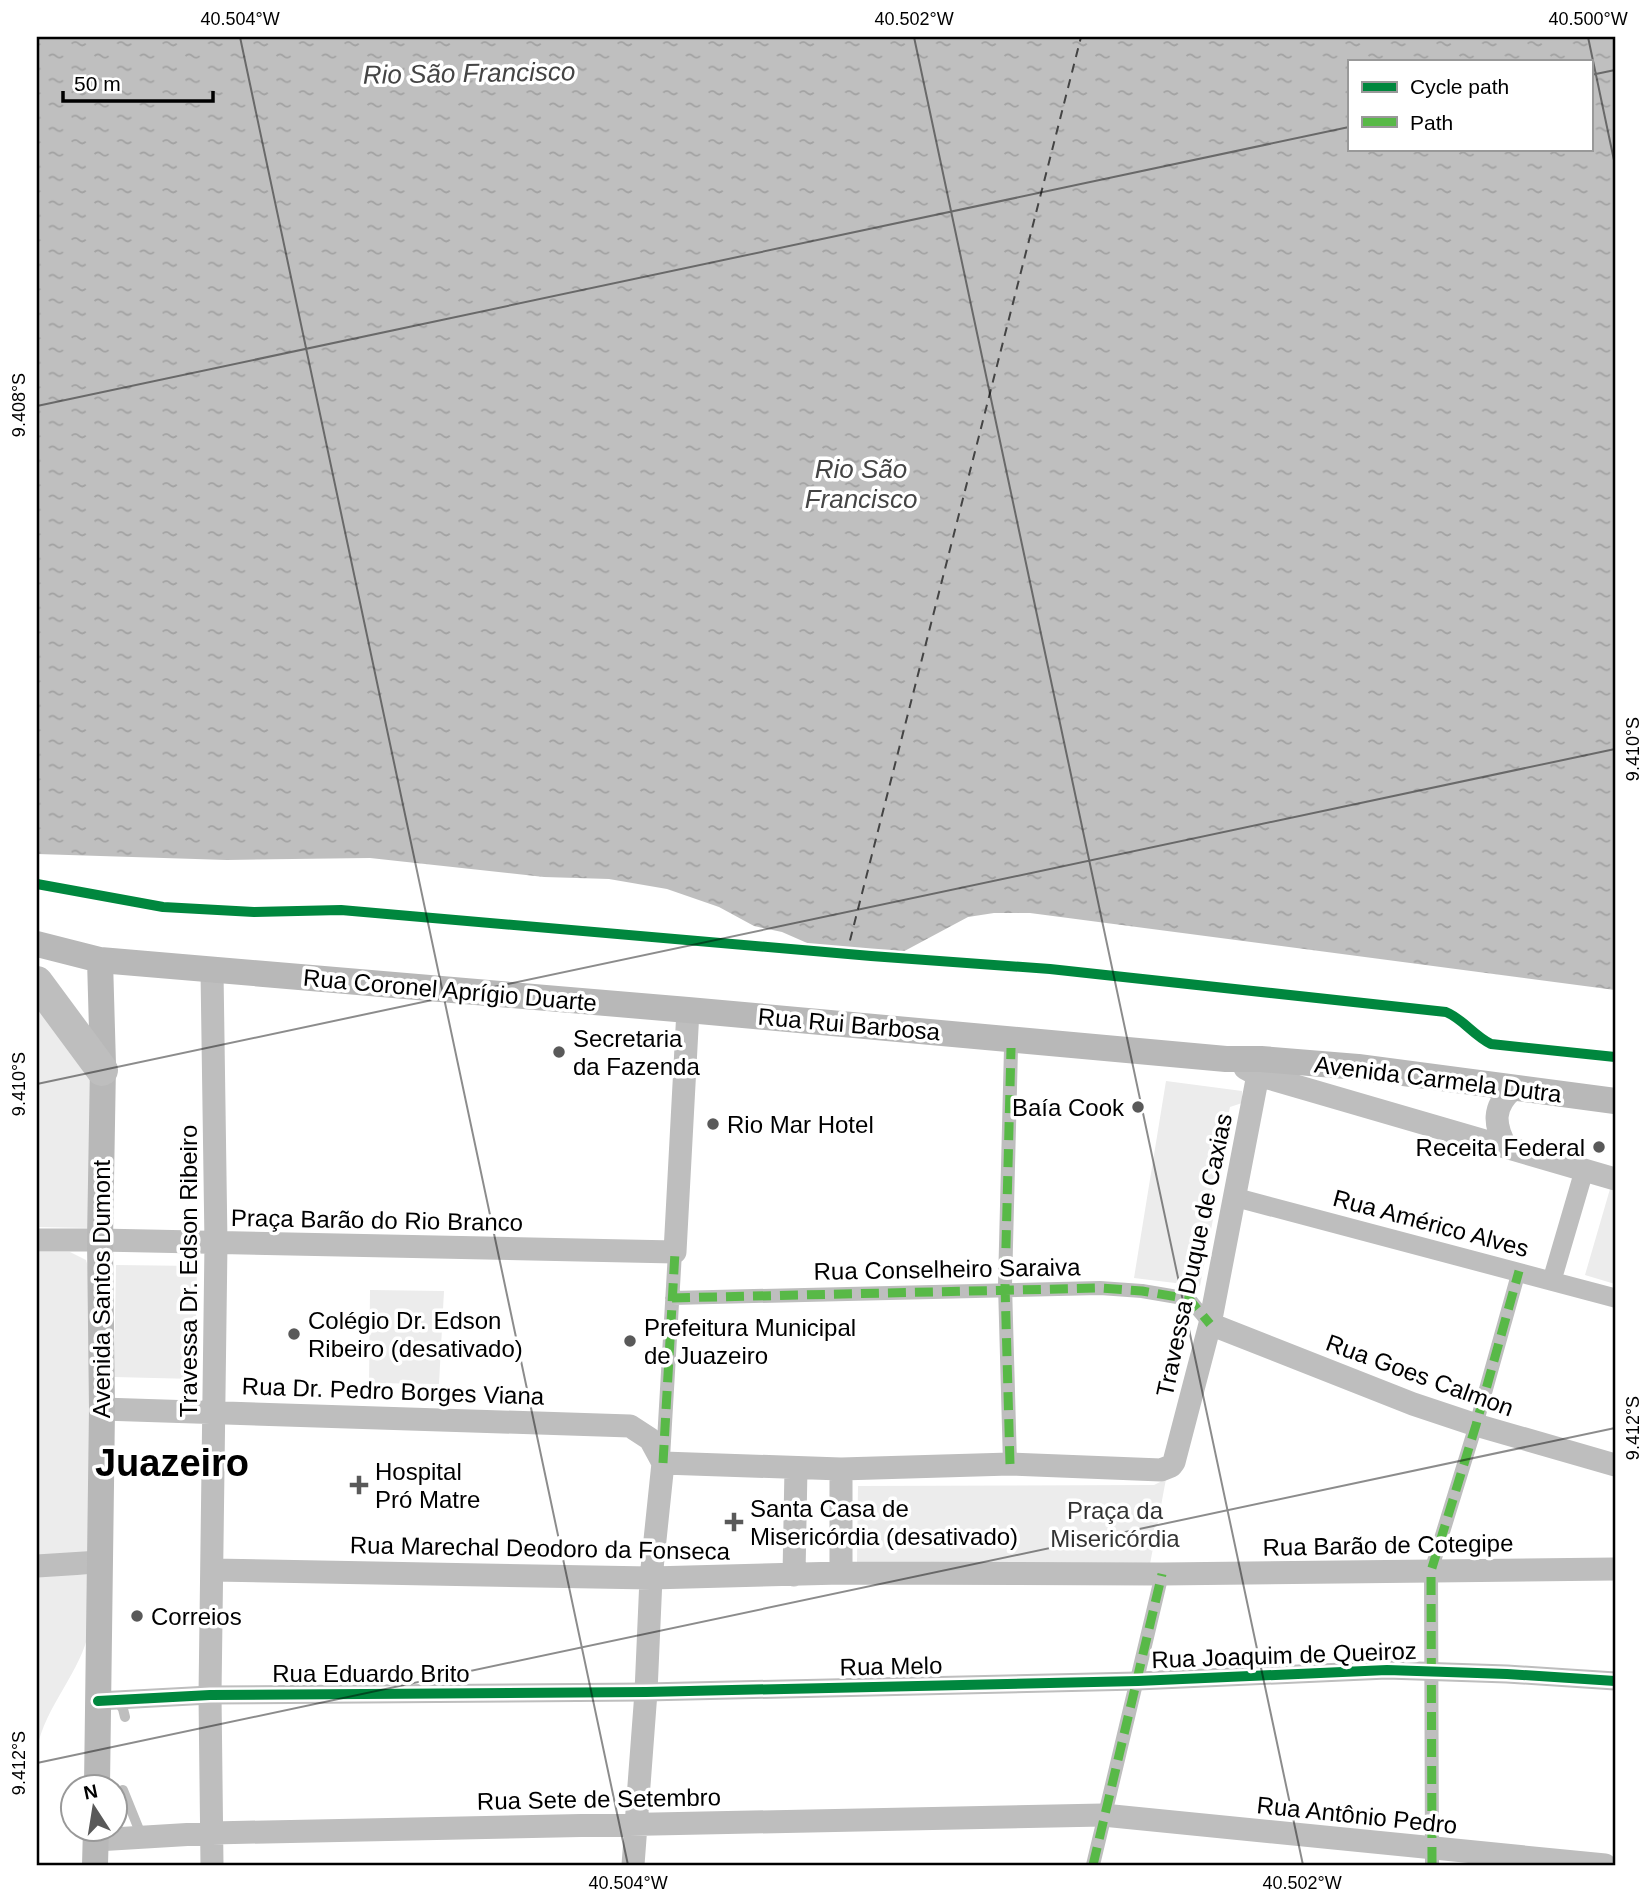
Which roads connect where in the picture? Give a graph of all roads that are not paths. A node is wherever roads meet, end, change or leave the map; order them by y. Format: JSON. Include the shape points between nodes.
{"nodes":[{"id":1,"x":37,"y":944,"type":"edge"},
{"id":2,"x":100,"y":960,"type":"junction"},
{"id":3,"x":212,"y":971,"type":"junction"},
{"id":4,"x":37,"y":982,"type":"edge"},
{"id":5,"x":688,"y":1010,"type":"junction"},
{"id":6,"x":1011,"y":1044,"type":"junction"},
{"id":7,"x":1226,"y":1059,"type":"joint"},
{"id":8,"x":1260,"y":1067,"type":"junction"},
{"id":9,"x":102,"y":1070,"type":"junction"},
{"id":10,"x":1513,"y":1089,"type":"junction"},
{"id":11,"x":1615,"y":1101,"type":"edge"},
{"id":12,"x":1506,"y":1147,"type":"junction"},
{"id":13,"x":1584,"y":1171,"type":"junction"},
{"id":14,"x":1615,"y":1179,"type":"edge"},
{"id":15,"x":1234,"y":1197,"type":"junction"},
{"id":16,"x":37,"y":1240,"type":"edge"},
{"id":17,"x":100,"y":1240,"type":"junction"},
{"id":18,"x":216,"y":1243,"type":"junction"},
{"id":19,"x":675,"y":1252,"type":"junction"},
{"id":20,"x":1519,"y":1271,"type":"junction"},
{"id":21,"x":1552,"y":1280,"type":"junction"},
{"id":22,"x":1005,"y":1292,"type":"junction"},
{"id":23,"x":672,"y":1298,"type":"junction"},
{"id":24,"x":1615,"y":1298,"type":"edge"},
{"id":25,"x":1210,"y":1324,"type":"junction"},
{"id":26,"x":102,"y":1409,"type":"junction"},
{"id":27,"x":215,"y":1411,"type":"junction"},
{"id":28,"x":1476,"y":1425,"type":"junction"},
{"id":29,"x":663,"y":1463,"type":"junction"},
{"id":30,"x":1010,"y":1464,"type":"junction"},
{"id":31,"x":1615,"y":1465,"type":"edge"},
{"id":32,"x":796,"y":1468,"type":"junction"},
{"id":33,"x":841,"y":1469,"type":"junction"},
{"id":34,"x":100,"y":1562,"type":"junction"},
{"id":35,"x":37,"y":1566,"type":"edge"},
{"id":36,"x":1615,"y":1569,"type":"edge"},
{"id":37,"x":213,"y":1570,"type":"junction"},
{"id":38,"x":1431,"y":1571,"type":"junction"},
{"id":39,"x":841,"y":1573,"type":"junction"},
{"id":40,"x":1162,"y":1574,"type":"junction"},
{"id":41,"x":794,"y":1575,"type":"junction"},
{"id":42,"x":650,"y":1578,"type":"junction"},
{"id":43,"x":1432,"y":1671,"type":"junction"},
{"id":44,"x":1138,"y":1681,"type":"junction"},
{"id":45,"x":1615,"y":1681,"type":"edge"},
{"id":46,"x":646,"y":1692,"type":"junction"},
{"id":47,"x":210,"y":1695,"type":"junction"},
{"id":48,"x":113,"y":1706,"type":"junction"},
{"id":49,"x":100,"y":1772,"type":"edge"},
{"id":50,"x":130,"y":1809,"type":"edge"},
{"id":51,"x":1103,"y":1815,"type":"junction"},
{"id":52,"x":636,"y":1824,"type":"junction"},
{"id":53,"x":212,"y":1833,"type":"junction"},
{"id":54,"x":142,"y":1837,"type":"junction"},
{"id":55,"x":96,"y":1845,"type":"edge"},
{"id":56,"x":1432,"y":1857,"type":"edge"},
{"id":57,"x":212,"y":1865,"type":"edge"},
{"id":58,"x":633,"y":1865,"type":"edge"},
{"id":59,"x":1093,"y":1865,"type":"edge"},
{"id":60,"x":1605,"y":1865,"type":"edge"}],
"edges":[{"from":1,"to":2,"type":"main road","name":"Rua Coronel Aprígio Duarte"},
{"from":2,"to":3,"type":"main road","name":"Rua Coronel Aprígio Duarte"},
{"from":2,"to":9,"type":"main road","name":"Avenida Santos Dumont"},
{"from":3,"to":5,"type":"main road","name":"Rua Coronel Aprígio Duarte"},
{"from":3,"to":18,"type":"street","name":"Travessa Dr. Edson Ribeiro"},
{"from":4,"to":9,"type":"highway"},
{"from":5,"to":6,"type":"main road","name":"Rua Rui Barbosa"},
{"from":5,"to":19,"type":"street"},
{"from":6,"to":7,"type":"main road","name":"Rua Rui Barbosa"},
{"from":6,"to":22,"type":"street"},
{"from":7,"to":8,"type":"main road","name":"Avenida Carmela Dutra"},
{"from":8,"to":10,"type":"main road","name":"Avenida Carmela Dutra","via":[[1358,1067]]},
{"from":8,"to":12,"type":"street"},
{"from":8,"to":15,"type":"street","name":"Travessa Duque de Caxias"},
{"from":9,"to":17,"type":"main road","name":"Avenida Santos Dumont"},
{"from":10,"to":11,"type":"main road","name":"Avenida Carmela Dutra"},
{"from":10,"to":12,"type":"street","via":[[1497,1108],[1497,1128]]},
{"from":12,"to":13,"type":"street"},
{"from":13,"to":14,"type":"street"},
{"from":13,"to":21,"type":"street"},
{"from":15,"to":20,"type":"street","name":"Rua Américo Alves"},
{"from":15,"to":25,"type":"street","name":"Travessa Duque de Caxias"},
{"from":16,"to":17,"type":"street","name":"Praça Barão do Rio Branco"},
{"from":17,"to":18,"type":"street","name":"Praça Barão do Rio Branco"},
{"from":17,"to":26,"type":"main road","name":"Avenida Santos Dumont"},
{"from":18,"to":19,"type":"street","name":"Praça Barão do Rio Branco"},
{"from":18,"to":27,"type":"street","name":"Travessa Dr. Edson Ribeiro"},
{"from":19,"to":23,"type":"street"},
{"from":20,"to":21,"type":"street","name":"Rua Américo Alves"},
{"from":20,"to":28,"type":"street"},
{"from":21,"to":24,"type":"street","name":"Rua Américo Alves"},
{"from":22,"to":23,"type":"street","name":"Rua Conselheiro Saraiva"},
{"from":22,"to":25,"type":"street","name":"Rua Conselheiro Saraiva","via":[[1142,1291],[1189,1299]]},
{"from":22,"to":30,"type":"street"},
{"from":23,"to":29,"type":"street"},
{"from":25,"to":28,"type":"street","name":"Rua Goes Calmon"},
{"from":25,"to":30,"type":"street","name":"Travessa Duque de Caxias","via":[[1171,1466],[1161,1470]]},
{"from":26,"to":27,"type":"street","name":"Rua Dr. Pedro Borges Viana"},
{"from":26,"to":34,"type":"main road","name":"Avenida Santos Dumont"},
{"from":27,"to":29,"type":"street","name":"Rua Dr. Pedro Borges Viana","via":[[630,1426],[650,1439]]},
{"from":27,"to":37,"type":"street","name":"Travessa Dr. Edson Ribeiro"},
{"from":28,"to":31,"type":"street","name":"Rua Goes Calmon"},
{"from":28,"to":38,"type":"street"},
{"from":29,"to":32,"type":"street"},
{"from":29,"to":42,"type":"street"},
{"from":30,"to":33,"type":"street"},
{"from":32,"to":33,"type":"street"},
{"from":32,"to":41,"type":"street"},
{"from":33,"to":39,"type":"street"},
{"from":34,"to":35,"type":"street"},
{"from":34,"to":48,"type":"main road","name":"Avenida Santos Dumont"},
{"from":36,"to":38,"type":"street","name":"Rua Barão de Cotegipe"},
{"from":37,"to":42,"type":"street","name":"Rua Marechal Deodoro da Fonseca"},
{"from":37,"to":47,"type":"street","name":"Travessa Dr. Edson Ribeiro"},
{"from":38,"to":40,"type":"street","name":"Rua Barão de Cotegipe"},
{"from":38,"to":43,"type":"street"},
{"from":39,"to":40,"type":"street","name":"Rua Marechal Deodoro da Fonseca"},
{"from":39,"to":41,"type":"street","name":"Rua Marechal Deodoro da Fonseca"},
{"from":40,"to":44,"type":"street"},
{"from":41,"to":42,"type":"street","name":"Rua Marechal Deodoro da Fonseca"},
{"from":42,"to":46,"type":"street"},
{"from":43,"to":44,"type":"street","name":"Rua Joaquim de Queiroz"},
{"from":43,"to":45,"type":"street","name":"Rua Joaquim de Queiroz"},
{"from":43,"to":56,"type":"street"},
{"from":44,"to":46,"type":"street","name":"Rua Melo"},
{"from":44,"to":51,"type":"street"},
{"from":46,"to":47,"type":"street","name":"Rua Eduardo Brito"},
{"from":46,"to":52,"type":"street"},
{"from":47,"to":48,"type":"street","name":"Rua Eduardo Brito"},
{"from":47,"to":53,"type":"street","name":"Travessa Dr. Edson Ribeiro"},
{"from":48,"to":49,"type":"main road","name":"Avenida Santos Dumont"},
{"from":50,"to":54,"type":"lane"},
{"from":51,"to":52,"type":"street","name":"Rua Sete de Setembro"},
{"from":51,"to":56,"type":"street","name":"Rua Antônio Pedro"},
{"from":51,"to":59,"type":"street"},
{"from":52,"to":53,"type":"street","name":"Rua Sete de Setembro"},
{"from":52,"to":58,"type":"street"},
{"from":53,"to":54,"type":"street","name":"Rua Sete de Setembro"},
{"from":53,"to":57,"type":"street","name":"Travessa Dr. Edson Ribeiro"},
{"from":54,"to":55,"type":"street","name":"Rua Sete de Setembro"},
{"from":56,"to":60,"type":"street","name":"Rua Antônio Pedro"}]}
